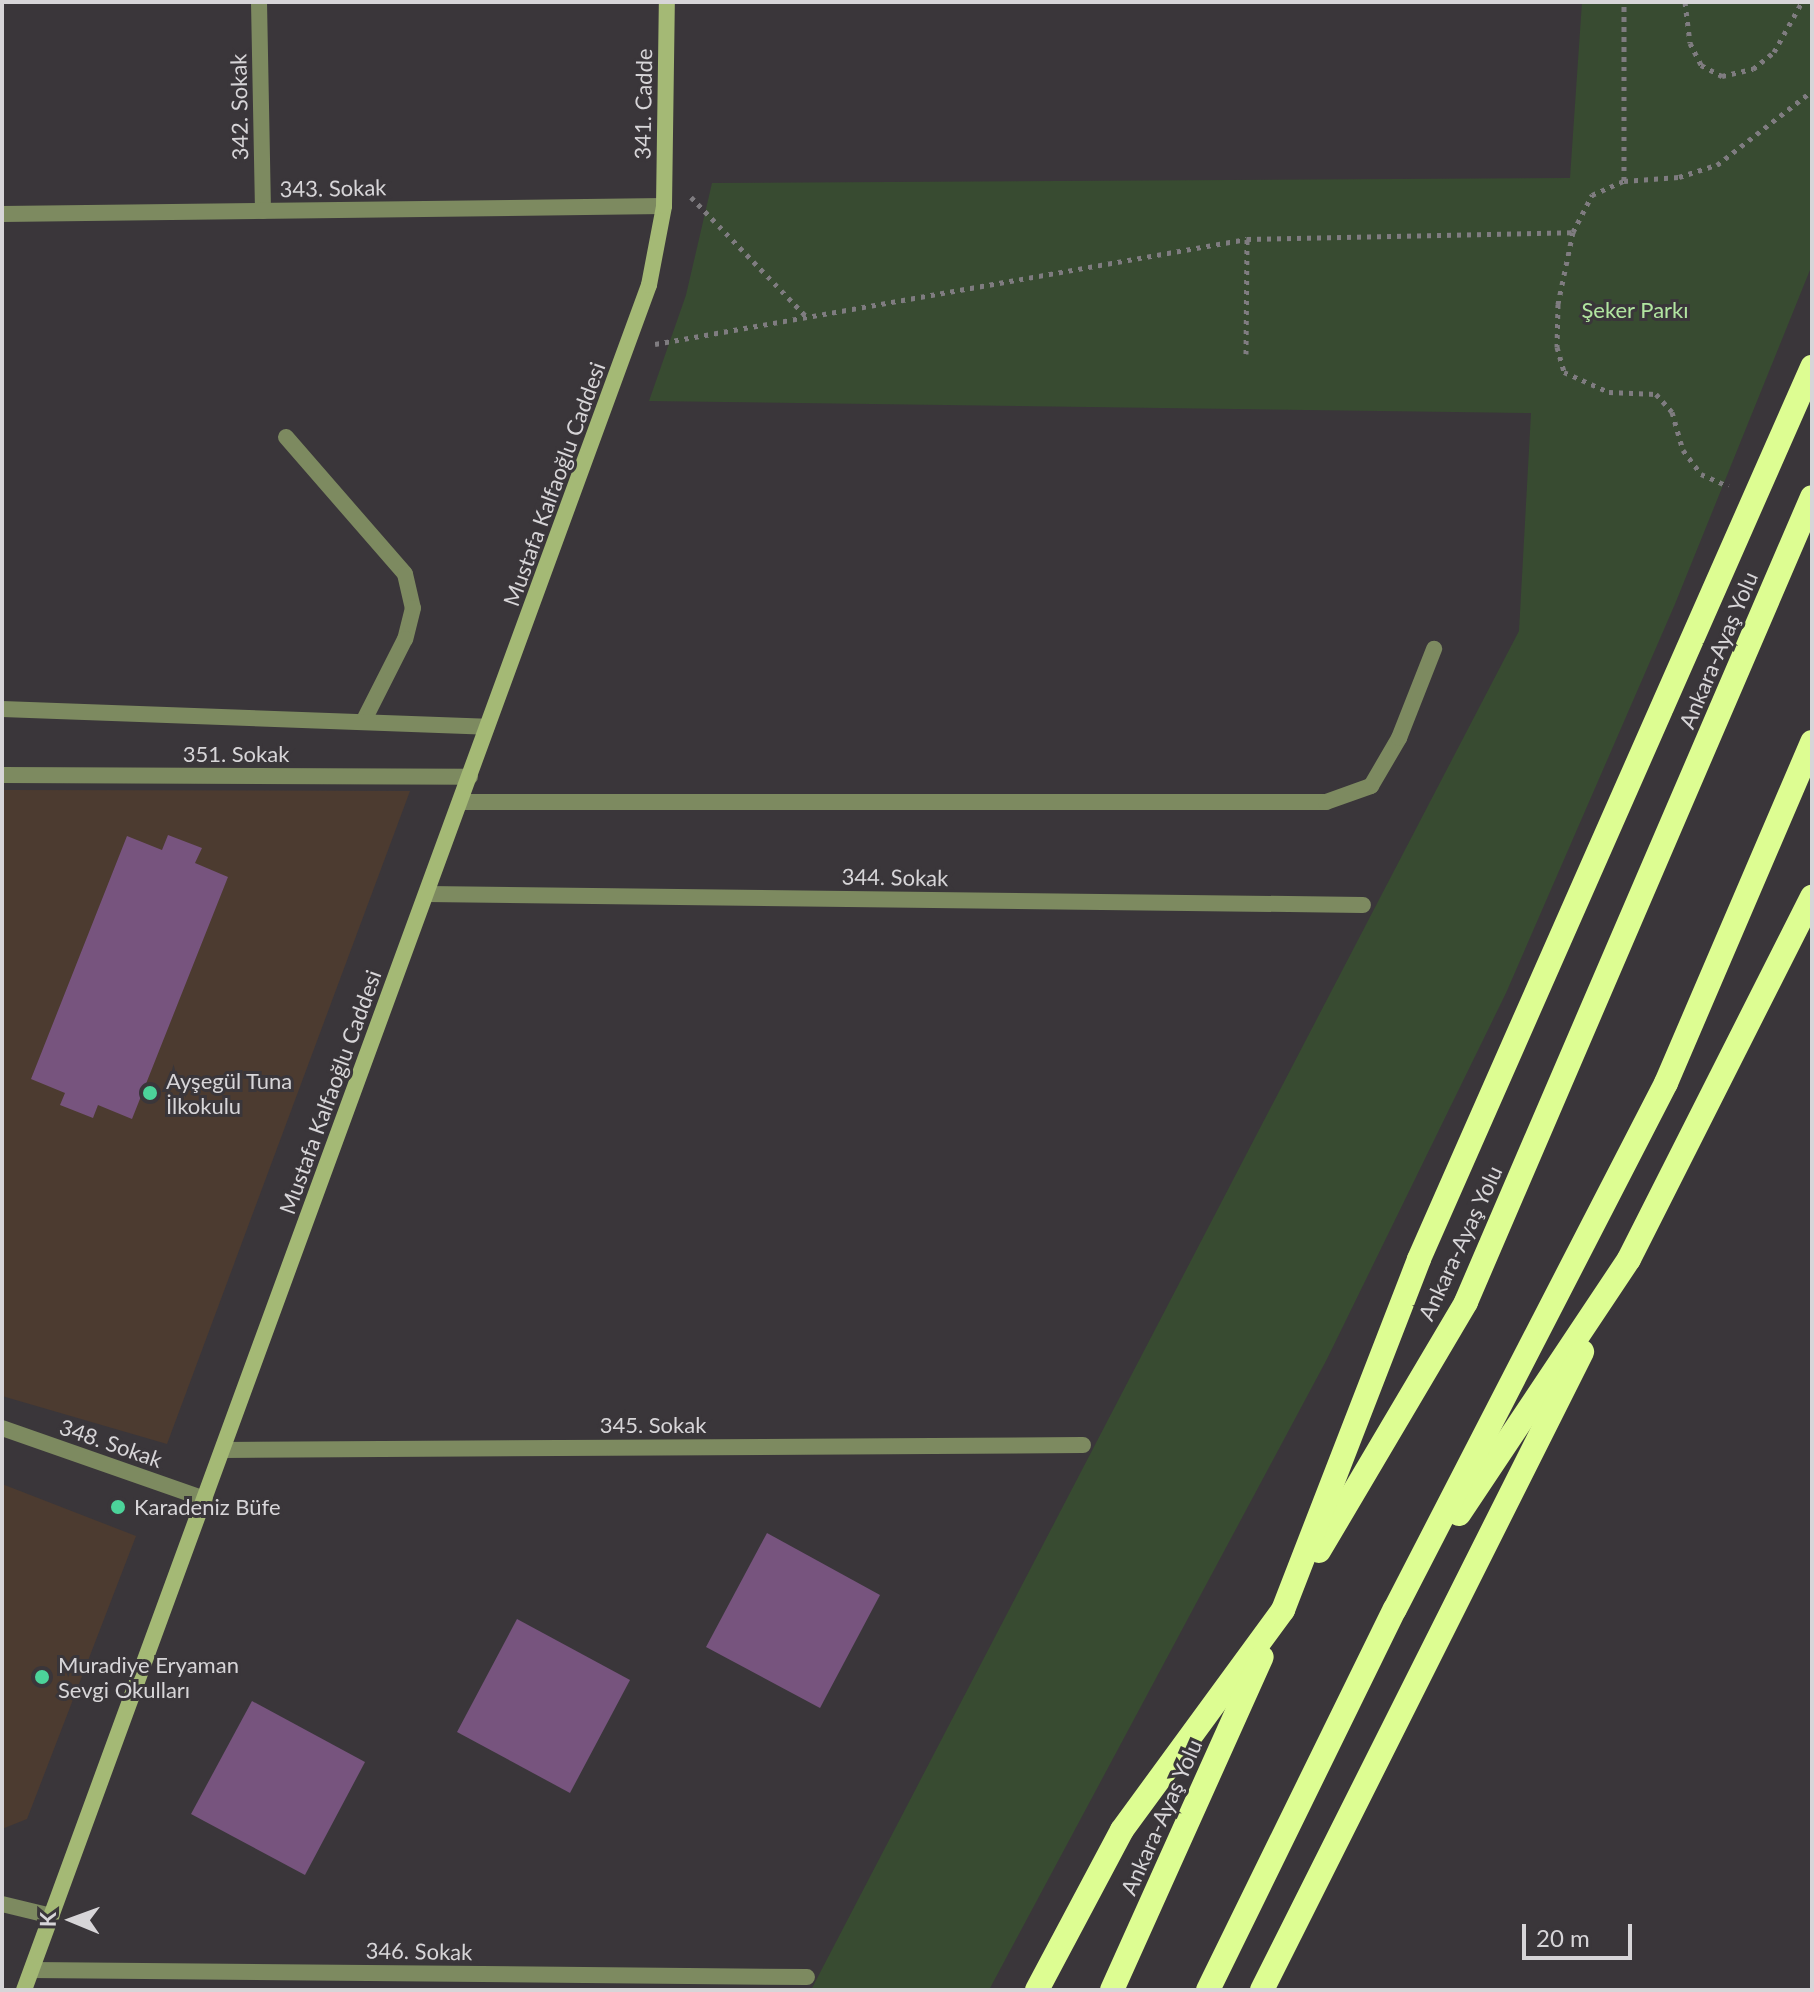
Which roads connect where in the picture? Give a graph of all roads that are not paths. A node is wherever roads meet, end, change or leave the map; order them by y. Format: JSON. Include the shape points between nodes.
{"nodes":[{"id":1,"x":259,"y":2,"type":"edge"},
{"id":2,"x":667,"y":2,"type":"edge"},
{"id":3,"x":664,"y":206,"type":"junction"},
{"id":4,"x":263,"y":211,"type":"junction"},
{"id":5,"x":2,"y":214,"type":"edge"},
{"id":6,"x":1812,"y":367,"type":"edge"},
{"id":7,"x":286,"y":437,"type":"dead end"},
{"id":8,"x":1812,"y":497,"type":"edge"},
{"id":9,"x":1434,"y":649,"type":"dead end"},
{"id":10,"x":2,"y":709,"type":"edge"},
{"id":11,"x":364,"y":720,"type":"junction"},
{"id":12,"x":487,"y":727,"type":"junction"},
{"id":13,"x":1812,"y":742,"type":"edge"},
{"id":14,"x":2,"y":775,"type":"edge"},
{"id":15,"x":470,"y":777,"type":"junction"},
{"id":16,"x":461,"y":802,"type":"junction"},
{"id":17,"x":427,"y":894,"type":"junction"},
{"id":18,"x":1812,"y":897,"type":"edge"},
{"id":19,"x":1363,"y":905,"type":"dead end"},
{"id":20,"x":1629,"y":1259,"type":"junction"},
{"id":21,"x":2,"y":1428,"type":"edge"},
{"id":22,"x":1083,"y":1445,"type":"dead end"},
{"id":23,"x":223,"y":1450,"type":"junction"},
{"id":24,"x":205,"y":1499,"type":"junction"},
{"id":25,"x":1395,"y":1609,"type":"junction"},
{"id":26,"x":1283,"y":1610,"type":"junction"},
{"id":27,"x":2,"y":1904,"type":"edge"},
{"id":28,"x":52,"y":1916,"type":"junction"},
{"id":29,"x":32,"y":1970,"type":"junction"},
{"id":30,"x":807,"y":1977,"type":"dead end"},
{"id":31,"x":24,"y":1990,"type":"edge"},
{"id":32,"x":1037,"y":1990,"type":"edge"},
{"id":33,"x":1112,"y":1990,"type":"edge"},
{"id":34,"x":1208,"y":1990,"type":"edge"},
{"id":35,"x":1262,"y":1990,"type":"edge"}],
"edges":[{"from":1,"to":4,"type":"street","name":"342. Sokak"},
{"from":2,"to":3,"type":"street","name":"341. Cadde"},
{"from":3,"to":4,"type":"street","name":"343. Sokak"},
{"from":3,"to":12,"type":"street","name":"Mustafa Kalfaoğlu Caddesi","via":[[653,272],[627,349]]},
{"from":4,"to":5,"type":"street","name":"343. Sokak"},
{"from":6,"to":26,"type":"highway","via":[[1419,1259]]},
{"from":7,"to":11,"type":"street","via":[[405,574],[413,608],[405,639]]},
{"from":8,"to":26,"type":"highway","name":"Ankara-Ayaş Yolu","via":[[1466,1302]]},
{"from":9,"to":16,"type":"street","via":[[1399,738],[1371,786],[1326,802]]},
{"from":10,"to":11,"type":"street"},
{"from":11,"to":12,"type":"street"},
{"from":12,"to":15,"type":"street","name":"Mustafa Kalfaoğlu Caddesi"},
{"from":13,"to":25,"type":"highway","via":[[1666,1083]]},
{"from":14,"to":15,"type":"street","name":"351. Sokak"},
{"from":15,"to":16,"type":"street","name":"Mustafa Kalfaoğlu Caddesi"},
{"from":16,"to":17,"type":"street","name":"Mustafa Kalfaoğlu Caddesi"},
{"from":17,"to":19,"type":"street","name":"344. Sokak"},
{"from":17,"to":23,"type":"street","name":"Mustafa Kalfaoğlu Caddesi"},
{"from":18,"to":20,"type":"highway"},
{"from":20,"to":25,"type":"highway"},
{"from":20,"to":35,"type":"highway"},
{"from":21,"to":24,"type":"street","name":"348. Sokak"},
{"from":22,"to":23,"type":"street","name":"345. Sokak"},
{"from":23,"to":24,"type":"street","name":"Mustafa Kalfaoğlu Caddesi"},
{"from":24,"to":28,"type":"street","name":"Mustafa Kalfaoğlu Caddesi"},
{"from":25,"to":34,"type":"highway"},
{"from":26,"to":32,"type":"highway","via":[[1122,1830]]},
{"from":26,"to":33,"type":"highway","name":"Ankara-Ayaş Yolu"},
{"from":27,"to":28,"type":"street"},
{"from":28,"to":29,"type":"street","name":"Mustafa Kalfaoğlu Caddesi"},
{"from":29,"to":30,"type":"street","name":"346. Sokak"},
{"from":29,"to":31,"type":"street","name":"Mustafa Kalfaoğlu Caddesi"}]}
